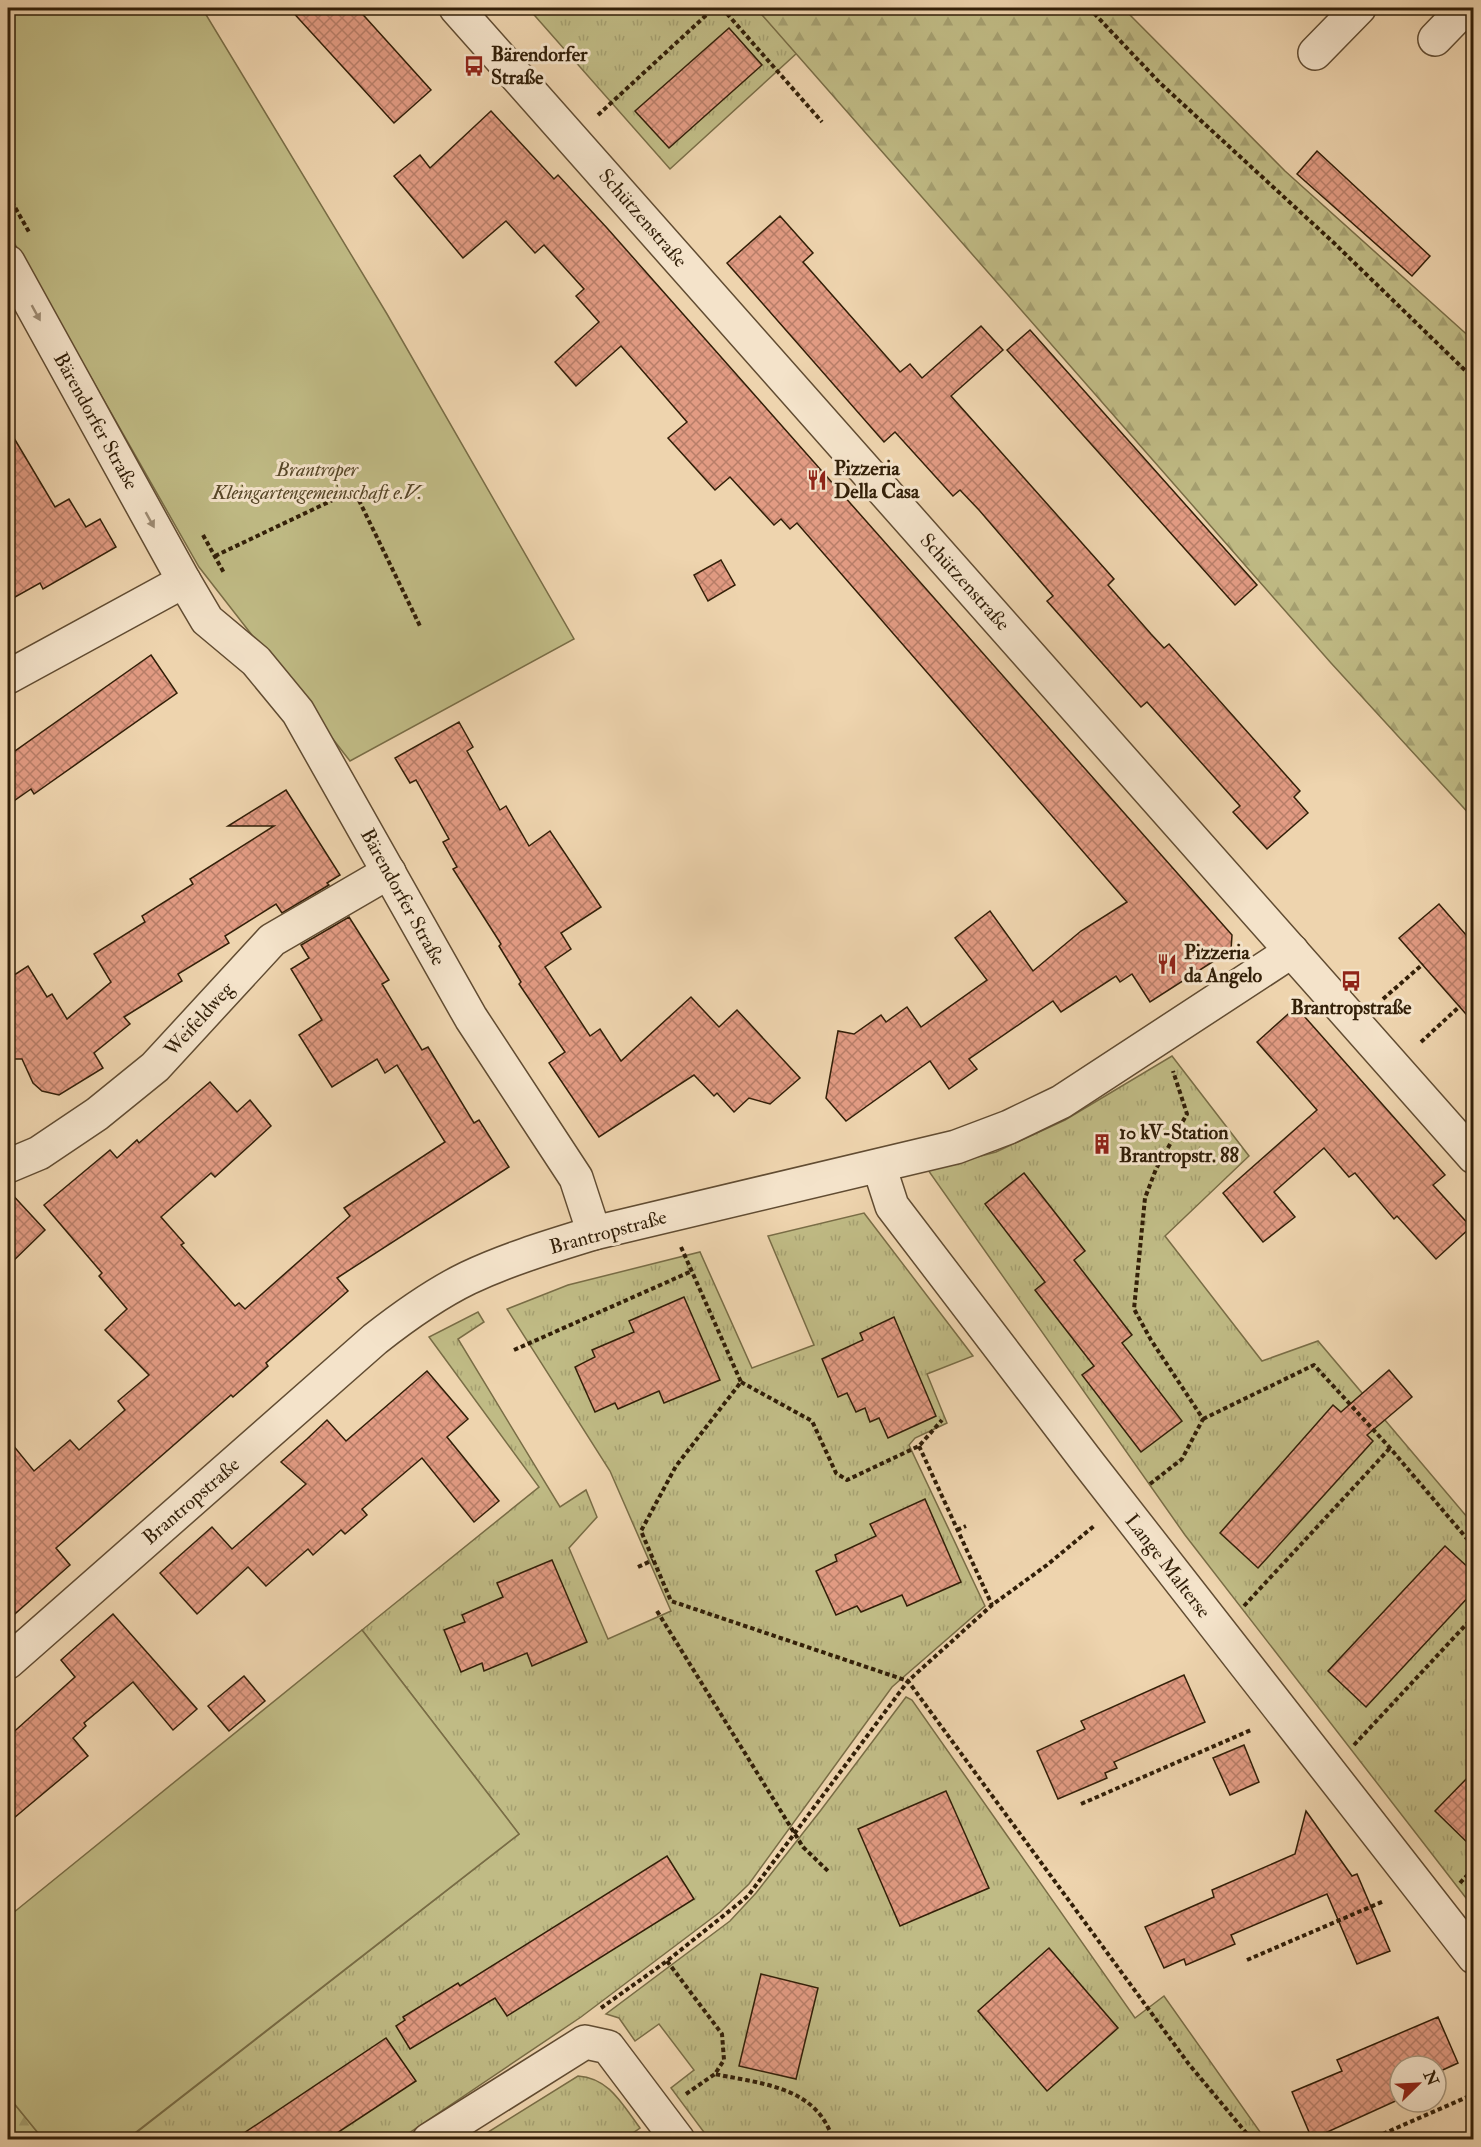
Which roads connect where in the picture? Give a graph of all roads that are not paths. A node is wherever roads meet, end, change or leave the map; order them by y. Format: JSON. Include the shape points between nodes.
{"nodes":[{"id":1,"x":456,"y":8,"type":"edge"},
{"id":2,"x":1359,"y":8,"type":"edge"},
{"id":3,"x":1465,"y":8,"type":"edge"},
{"id":4,"x":1435,"y":39,"type":"dead end"},
{"id":5,"x":1315,"y":53,"type":"dead end"},
{"id":6,"x":8,"y":262,"type":"edge"},
{"id":7,"x":184,"y":581,"type":"junction"},
{"id":8,"x":8,"y":677,"type":"edge"},
{"id":9,"x":389,"y":872,"type":"junction"},
{"id":10,"x":1292,"y":951,"type":"junction"},
{"id":11,"x":1473,"y":1157,"type":"edge"},
{"id":12,"x":8,"y":1166,"type":"edge"},
{"id":13,"x":879,"y":1166,"type":"junction"},
{"id":14,"x":594,"y":1233,"type":"junction"},
{"id":15,"x":8,"y":1662,"type":"edge"},
{"id":16,"x":1473,"y":1957,"type":"edge"},
{"id":17,"x":429,"y":2139,"type":"edge"},
{"id":18,"x":678,"y":2139,"type":"edge"}],
"edges":[{"from":1,"to":10,"type":"street","name":"Schützenstraße"},
{"from":2,"to":5,"type":"street"},
{"from":3,"to":4,"type":"street"},
{"from":6,"to":7,"type":"street","name":"Bärendorfer Straße","one_way":true},
{"from":7,"to":8,"type":"street"},
{"from":7,"to":9,"type":"street","name":"Bärendorfer Straße","via":[[207,620],[256,661],[298,712]]},
{"from":9,"to":12,"type":"street","name":"Weifeldweg","via":[[272,940],[155,1067],[97,1114],[39,1153]]},
{"from":9,"to":14,"type":"street","name":"Bärendorfer Straße","via":[[471,1018],[576,1178]]},
{"from":10,"to":11,"type":"street","name":"Schützenstraße"},
{"from":10,"to":13,"type":"street","name":"Brantropstraße","via":[[1061,1102],[956,1147]]},
{"from":13,"to":14,"type":"street","name":"Brantropstraße"},
{"from":13,"to":16,"type":"street","name":"Lange Malterse","via":[[892,1206]]},
{"from":14,"to":15,"type":"street","name":"Brantropstraße","via":[[467,1279],[401,1319]]},
{"from":17,"to":18,"type":"street","via":[[585,2042],[608,2047]]}]}
